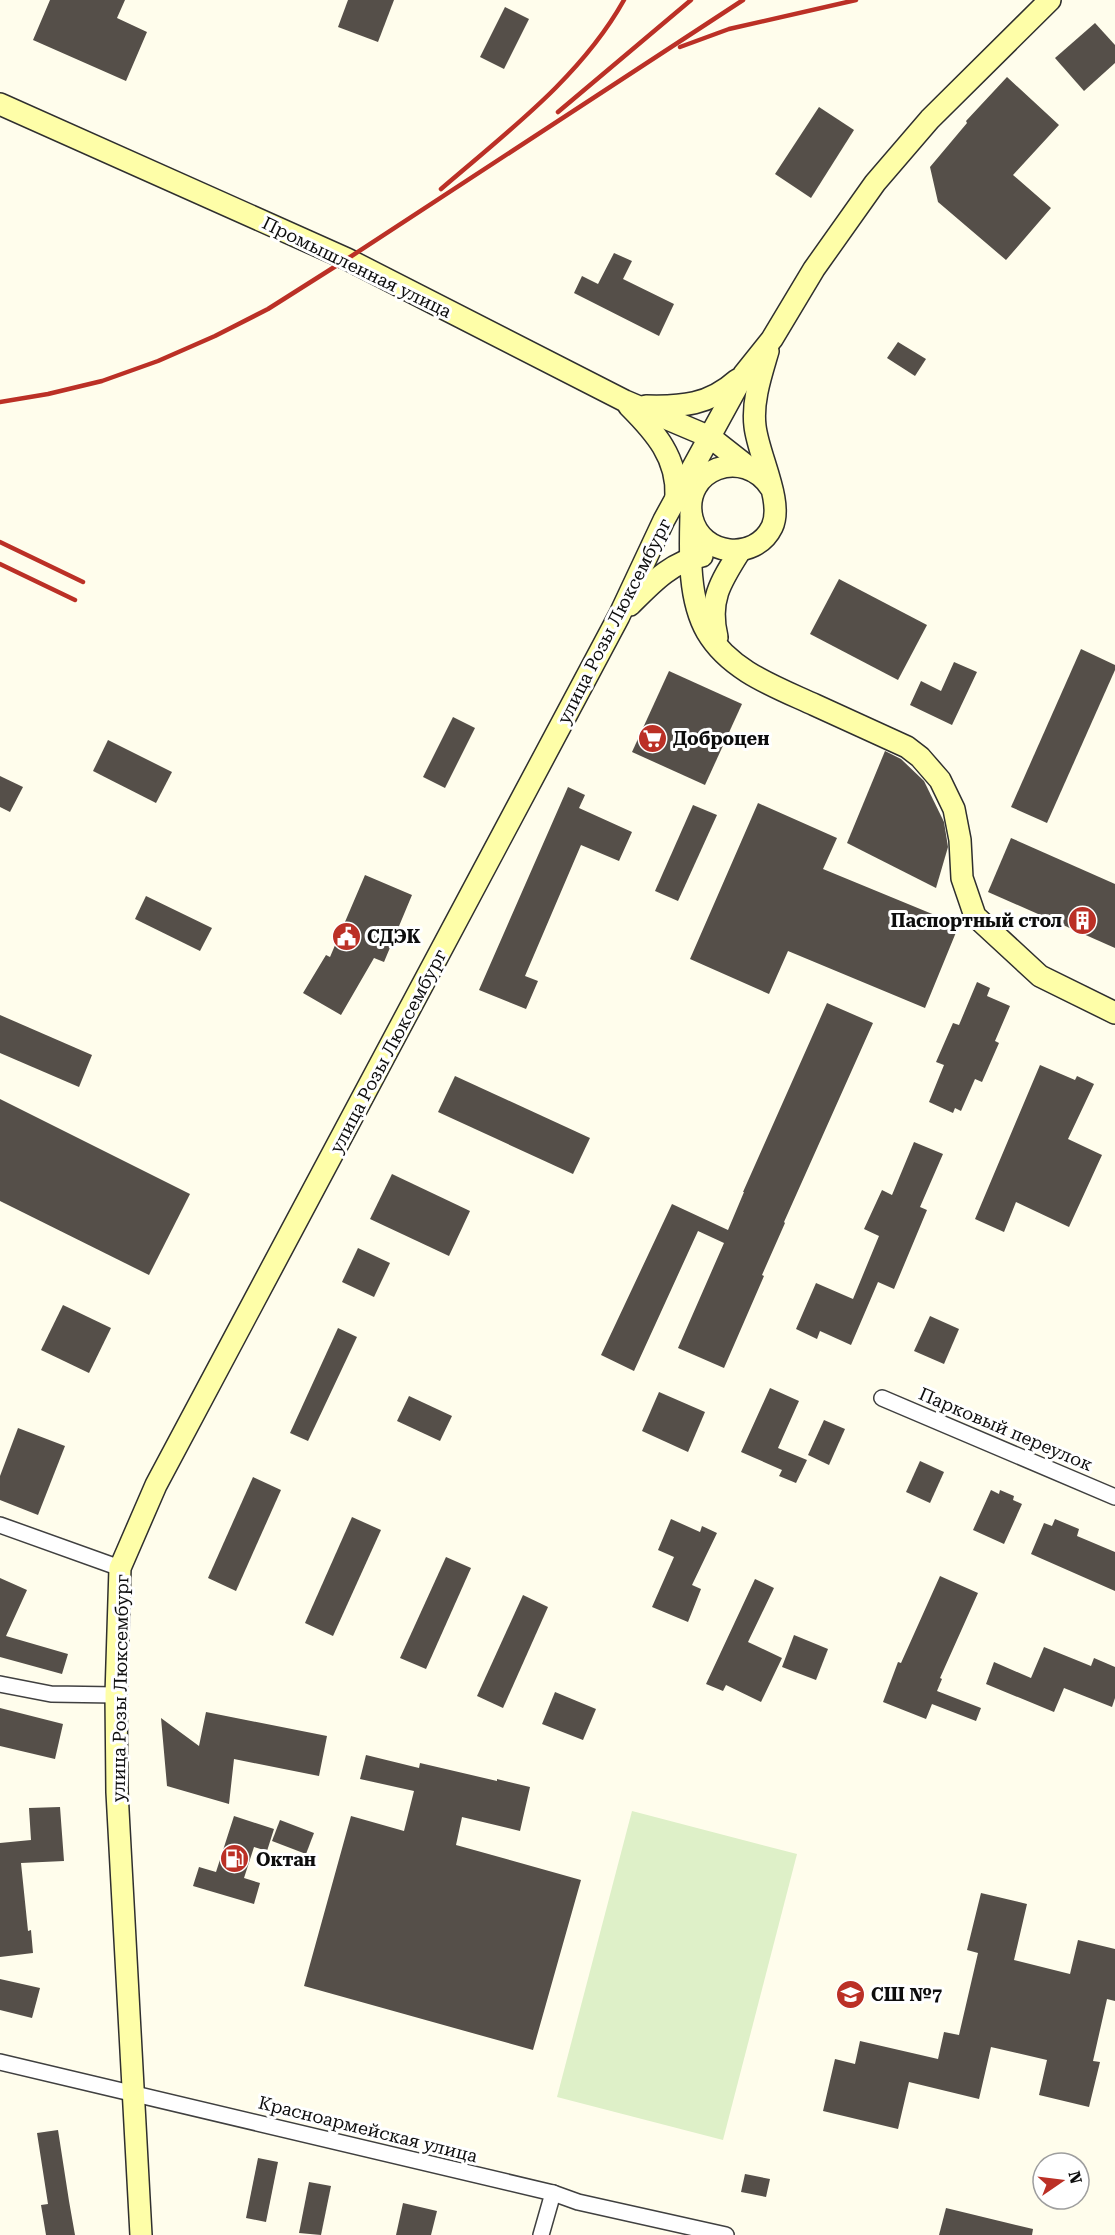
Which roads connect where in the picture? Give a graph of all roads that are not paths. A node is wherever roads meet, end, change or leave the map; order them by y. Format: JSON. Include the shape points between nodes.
{"nodes":[{"id":1,"x":1050,"y":0,"type":"edge"},
{"id":2,"x":0,"y":104,"type":"edge"},
{"id":3,"x":772,"y":339,"type":"junction"},
{"id":4,"x":744,"y":374,"type":"junction"},
{"id":5,"x":633,"y":404,"type":"junction"},
{"id":6,"x":710,"y":437,"type":"junction"},
{"id":7,"x":752,"y":470,"type":"junction"},
{"id":8,"x":703,"y":478,"type":"junction"},
{"id":9,"x":771,"y":488,"type":"junction"},
{"id":10,"x":676,"y":497,"type":"junction"},
{"id":11,"x":692,"y":515,"type":"junction"},
{"id":12,"x":736,"y":551,"type":"junction"},
{"id":13,"x":691,"y":558,"type":"junction"},
{"id":14,"x":620,"y":616,"type":"junction"},
{"id":15,"x":719,"y":649,"type":"junction"},
{"id":16,"x":1115,"y":1013,"type":"edge"},
{"id":17,"x":882,"y":1398,"type":"dead end"},
{"id":18,"x":1115,"y":1497,"type":"edge"},
{"id":19,"x":0,"y":1525,"type":"edge"},
{"id":20,"x":120,"y":1568,"type":"junction"},
{"id":21,"x":0,"y":1684,"type":"edge"},
{"id":22,"x":116,"y":1695,"type":"junction"},
{"id":23,"x":0,"y":2062,"type":"edge"},
{"id":24,"x":134,"y":2092,"type":"junction"},
{"id":25,"x":553,"y":2193,"type":"junction"},
{"id":26,"x":141,"y":2235,"type":"edge"},
{"id":27,"x":541,"y":2235,"type":"edge"},
{"id":28,"x":726,"y":2235,"type":"edge"}],
"edges":[{"from":1,"to":3,"type":"main road","name":"улица Розы Люксембург","via":[[930,119],[875,183],[814,269]]},
{"from":2,"to":5,"type":"main road","name":"Промышленная улица","via":[[347,259]]},
{"from":3,"to":4,"type":"main road","name":"улица Розы Люксембург"},
{"from":3,"to":9,"type":"main road","via":[[754,414],[757,441]]},
{"from":4,"to":5,"type":"main road","via":[[718,395],[698,403]]},
{"from":4,"to":6,"type":"main road","name":"улица Розы Люксембург"},
{"from":5,"to":6,"type":"main road","name":"Промышленная улица"},
{"from":5,"to":10,"type":"main road","via":[[661,441],[675,472]]},
{"from":6,"to":7,"type":"main road","name":"Промышленная улица"},
{"from":6,"to":10,"type":"main road","name":"улица Розы Люксембург"},
{"from":7,"to":8,"type":"main road","via":[[726,466]]},
{"from":7,"to":9,"type":"main road"},
{"from":8,"to":10,"type":"main road"},
{"from":8,"to":11,"type":"main road","via":[[693,495]]},
{"from":9,"to":12,"type":"main road","via":[[776,505],[772,528],[751,548]]},
{"from":10,"to":14,"type":"main road","name":"улица Розы Люксембург"},
{"from":11,"to":12,"type":"main road","via":[[705,540],[715,547]]},
{"from":11,"to":13,"type":"main road"},
{"from":12,"to":13,"type":"main road"},
{"from":12,"to":15,"type":"main road","via":[[713,606]]},
{"from":13,"to":14,"type":"main road","via":[[668,569]]},
{"from":13,"to":15,"type":"main road","via":[[699,614]]},
{"from":14,"to":20,"type":"main road","name":"улица Розы Люксембург","via":[[156,1485]]},
{"from":15,"to":16,"type":"main road","via":[[749,674],[907,747],[920,757],[940,780],[954,809],[962,878],[975,916],[1040,976]]},
{"from":17,"to":18,"type":"street","name":"Парковый переулок"},
{"from":19,"to":20,"type":"street"},
{"from":20,"to":22,"type":"main road","name":"улица Розы Люксембург"},
{"from":21,"to":22,"type":"street","via":[[51,1694]]},
{"from":22,"to":24,"type":"main road","name":"улица Розы Люксембург","via":[[117,1792]]},
{"from":23,"to":24,"type":"street","name":"Красноармейская улица"},
{"from":24,"to":25,"type":"street","name":"Красноармейская улица"},
{"from":24,"to":26,"type":"main road","name":"улица Розы Люксембург"},
{"from":25,"to":27,"type":"street"},
{"from":25,"to":28,"type":"street","name":"Красноармейская улица"}]}
